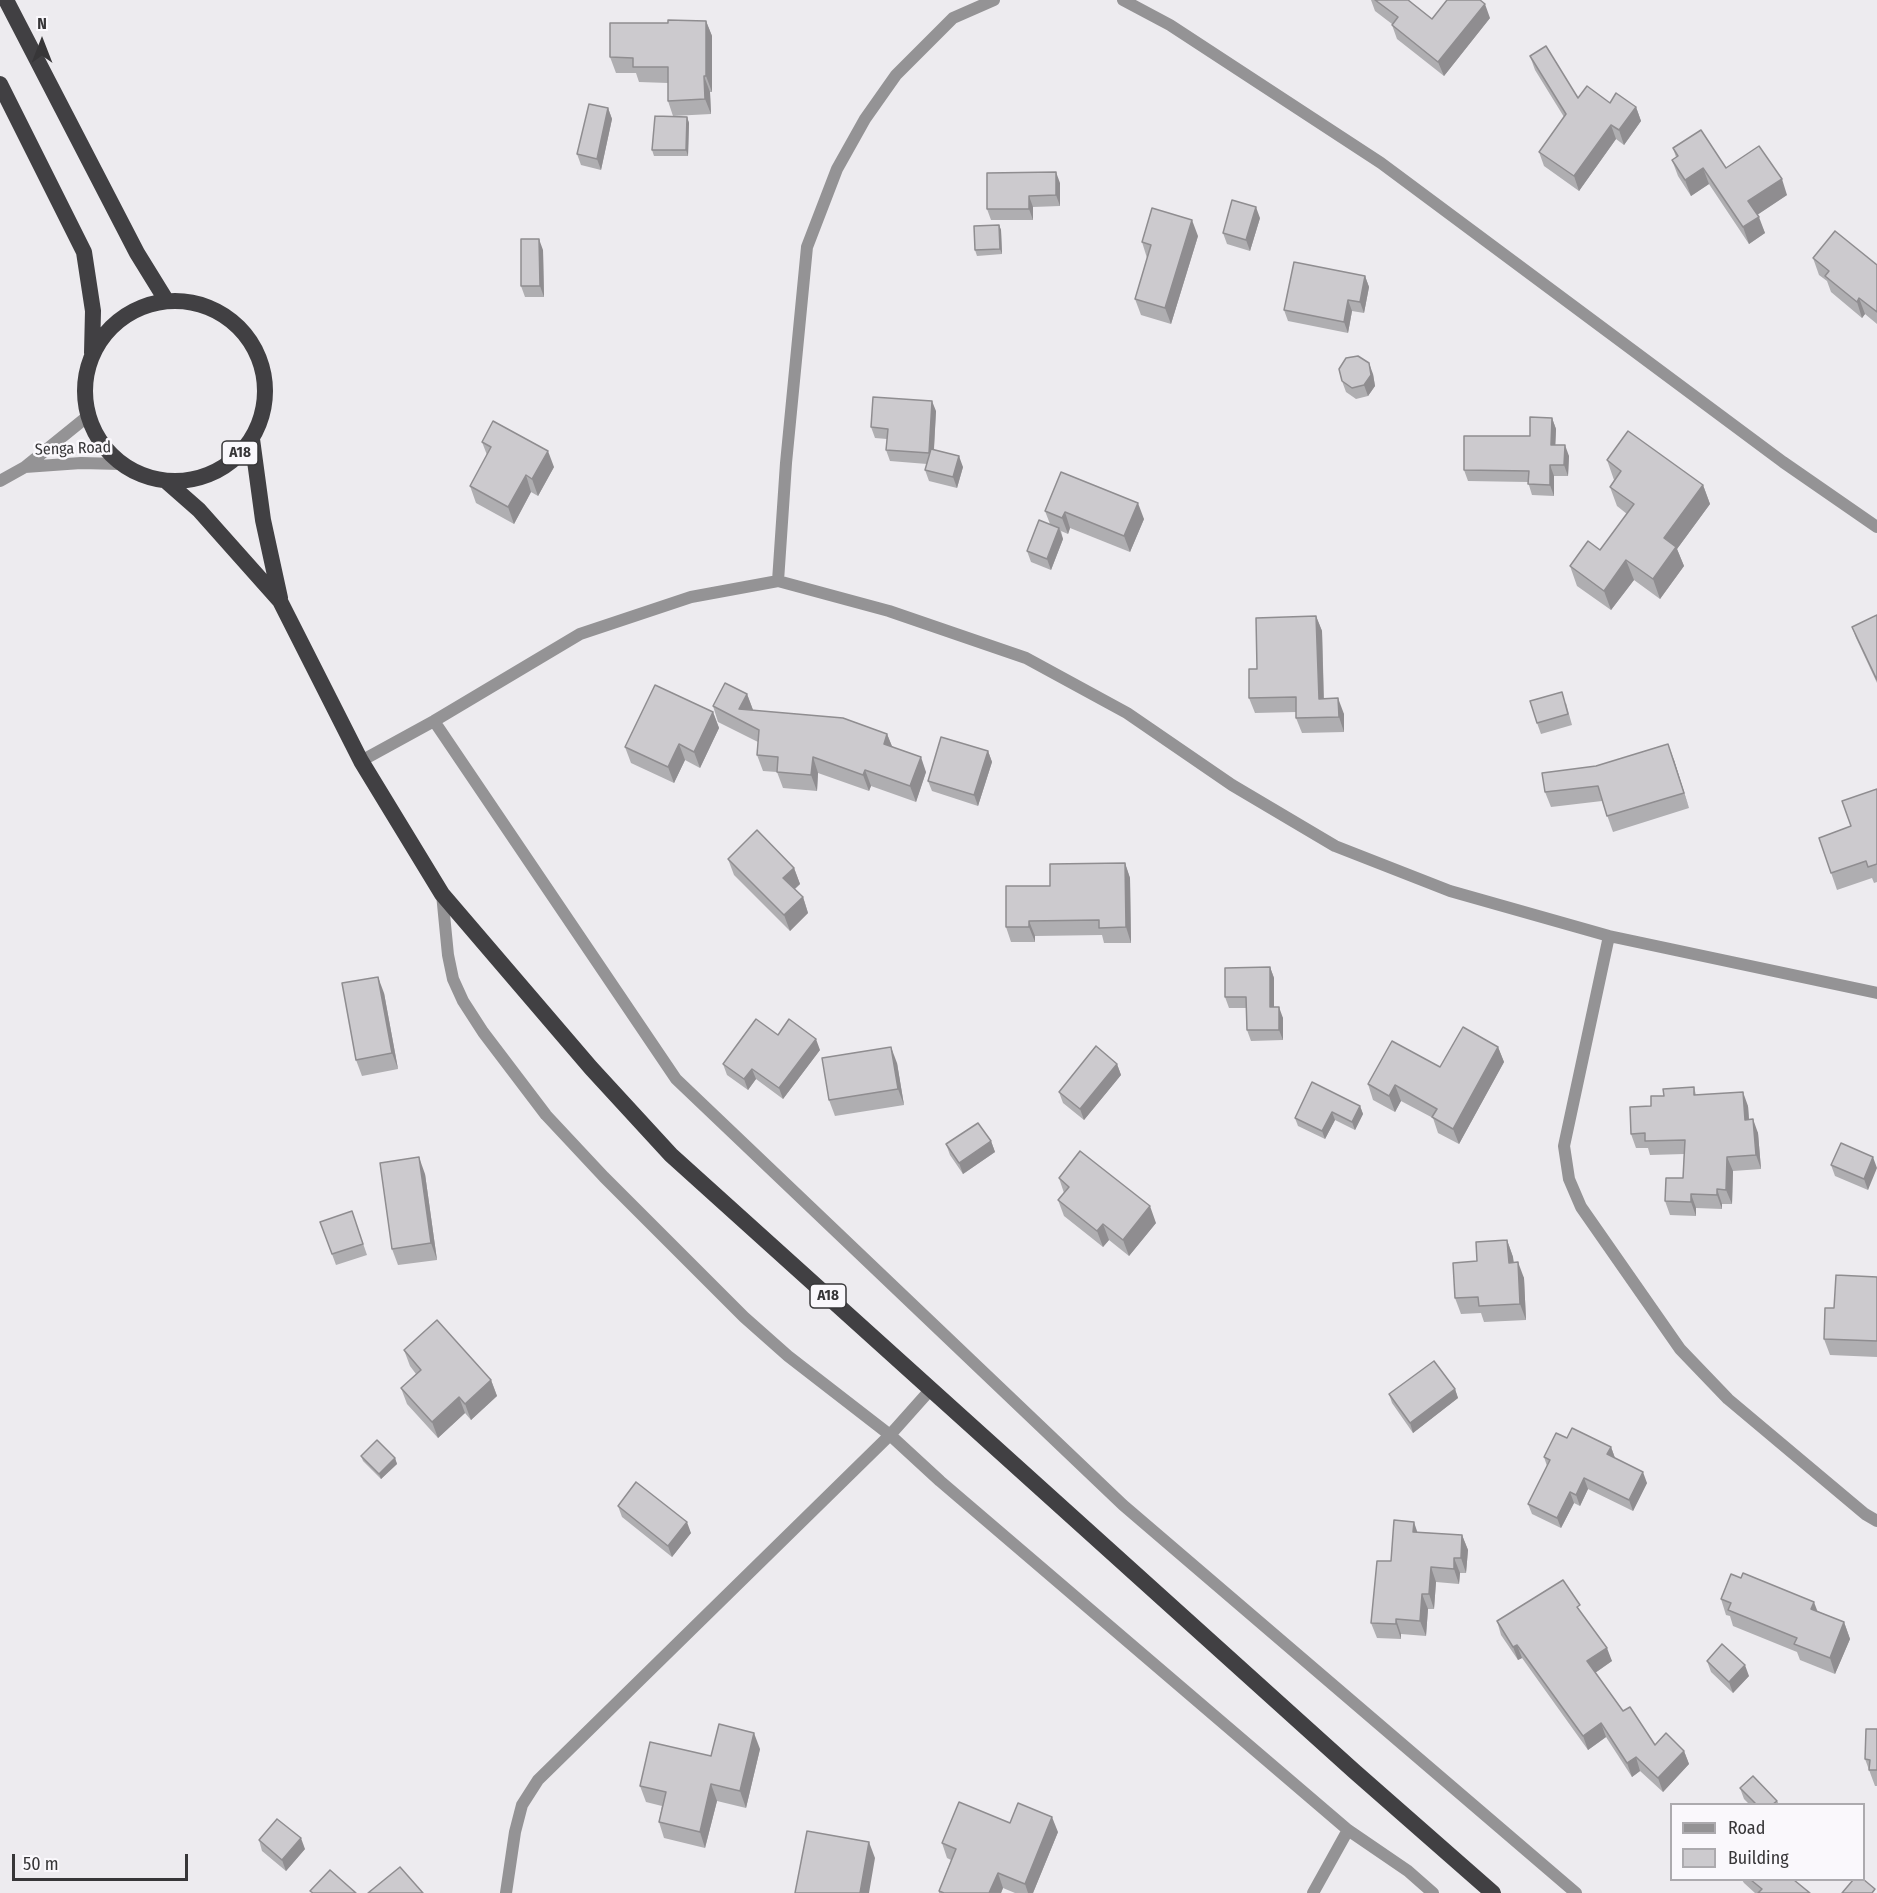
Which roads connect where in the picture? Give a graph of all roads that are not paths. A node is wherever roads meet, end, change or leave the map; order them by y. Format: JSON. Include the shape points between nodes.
{"nodes":[{"id":1,"x":6,"y":0,"type":"edge"},
{"id":2,"x":994,"y":0,"type":"edge"},
{"id":3,"x":1123,"y":0,"type":"edge"},
{"id":4,"x":0,"y":84,"type":"edge"},
{"id":5,"x":166,"y":300,"type":"junction"},
{"id":6,"x":92,"y":354,"type":"junction"},
{"id":7,"x":88,"y":416,"type":"junction"},
{"id":8,"x":252,"y":440,"type":"junction"},
{"id":9,"x":121,"y":464,"type":"junction"},
{"id":10,"x":25,"y":468,"type":"junction"},
{"id":11,"x":0,"y":481,"type":"edge"},
{"id":12,"x":166,"y":481,"type":"junction"},
{"id":13,"x":1877,"y":527,"type":"edge"},
{"id":14,"x":778,"y":581,"type":"junction"},
{"id":15,"x":280,"y":601,"type":"junction"},
{"id":16,"x":434,"y":721,"type":"junction"},
{"id":17,"x":361,"y":761,"type":"junction"},
{"id":18,"x":442,"y":894,"type":"junction"},
{"id":19,"x":1609,"y":936,"type":"junction"},
{"id":20,"x":1877,"y":993,"type":"edge"},
{"id":21,"x":932,"y":1389,"type":"junction"},
{"id":22,"x":890,"y":1435,"type":"junction"},
{"id":23,"x":1877,"y":1521,"type":"edge"},
{"id":24,"x":1348,"y":1830,"type":"junction"},
{"id":25,"x":506,"y":1893,"type":"edge"},
{"id":26,"x":1313,"y":1893,"type":"edge"},
{"id":27,"x":1433,"y":1893,"type":"edge"},
{"id":28,"x":1493,"y":1893,"type":"edge"},
{"id":29,"x":1576,"y":1893,"type":"edge"}],
"edges":[{"from":1,"to":5,"type":"highway","via":[[137,253]]},
{"from":2,"to":14,"type":"street","via":[[952,18],[896,75],[837,169],[807,248]]},
{"from":3,"to":13,"type":"street","via":[[1170,25],[1382,163],[1783,462]]},
{"from":4,"to":6,"type":"highway","number":"A18","via":[[84,252],[93,311]]},
{"from":5,"to":6,"type":"highway","number":"A18","via":[[135,309],[110,328]]},
{"from":5,"to":8,"type":"highway","number":"A18","via":[[200,303],[230,318],[253,343],[265,375],[265,408]]},
{"from":6,"to":7,"type":"highway","number":"A18","via":[[84,384]]},
{"from":7,"to":9,"type":"highway","number":"A18","via":[[100,442]]},
{"from":7,"to":10,"type":"street","name":"Senga Road"},
{"from":8,"to":12,"type":"highway","number":"A18","via":[[236,458],[215,472],[191,480]]},
{"from":8,"to":15,"type":"highway","number":"A18"},
{"from":9,"to":10,"type":"street","name":"Senga Road"},
{"from":9,"to":12,"type":"highway","number":"A18"},
{"from":10,"to":11,"type":"street","name":"Senga Road"},
{"from":12,"to":15,"type":"highway","number":"A18","via":[[199,510]]},
{"from":14,"to":16,"type":"street","via":[[691,597],[580,634]]},
{"from":14,"to":19,"type":"street","via":[[889,611],[1026,658],[1126,713],[1232,785],[1335,846],[1450,891]]},
{"from":15,"to":17,"type":"highway","number":"A18"},
{"from":16,"to":17,"type":"street"},
{"from":16,"to":29,"type":"street","via":[[676,1079],[1123,1505]]},
{"from":17,"to":18,"type":"highway","number":"A18"},
{"from":18,"to":21,"type":"highway","number":"A18","via":[[671,1155]]},
{"from":18,"to":22,"type":"street","via":[[448,955],[463,1001],[546,1115],[744,1317]]},
{"from":19,"to":20,"type":"street"},
{"from":19,"to":23,"type":"street","via":[[1564,1146],[1569,1179],[1581,1207],[1680,1349],[1728,1399]]},
{"from":21,"to":22,"type":"street"},
{"from":21,"to":28,"type":"highway","number":"A18"},
{"from":22,"to":24,"type":"street"},
{"from":22,"to":25,"type":"street","via":[[538,1780],[522,1804]]},
{"from":24,"to":26,"type":"street"},
{"from":24,"to":27,"type":"street"}]}
